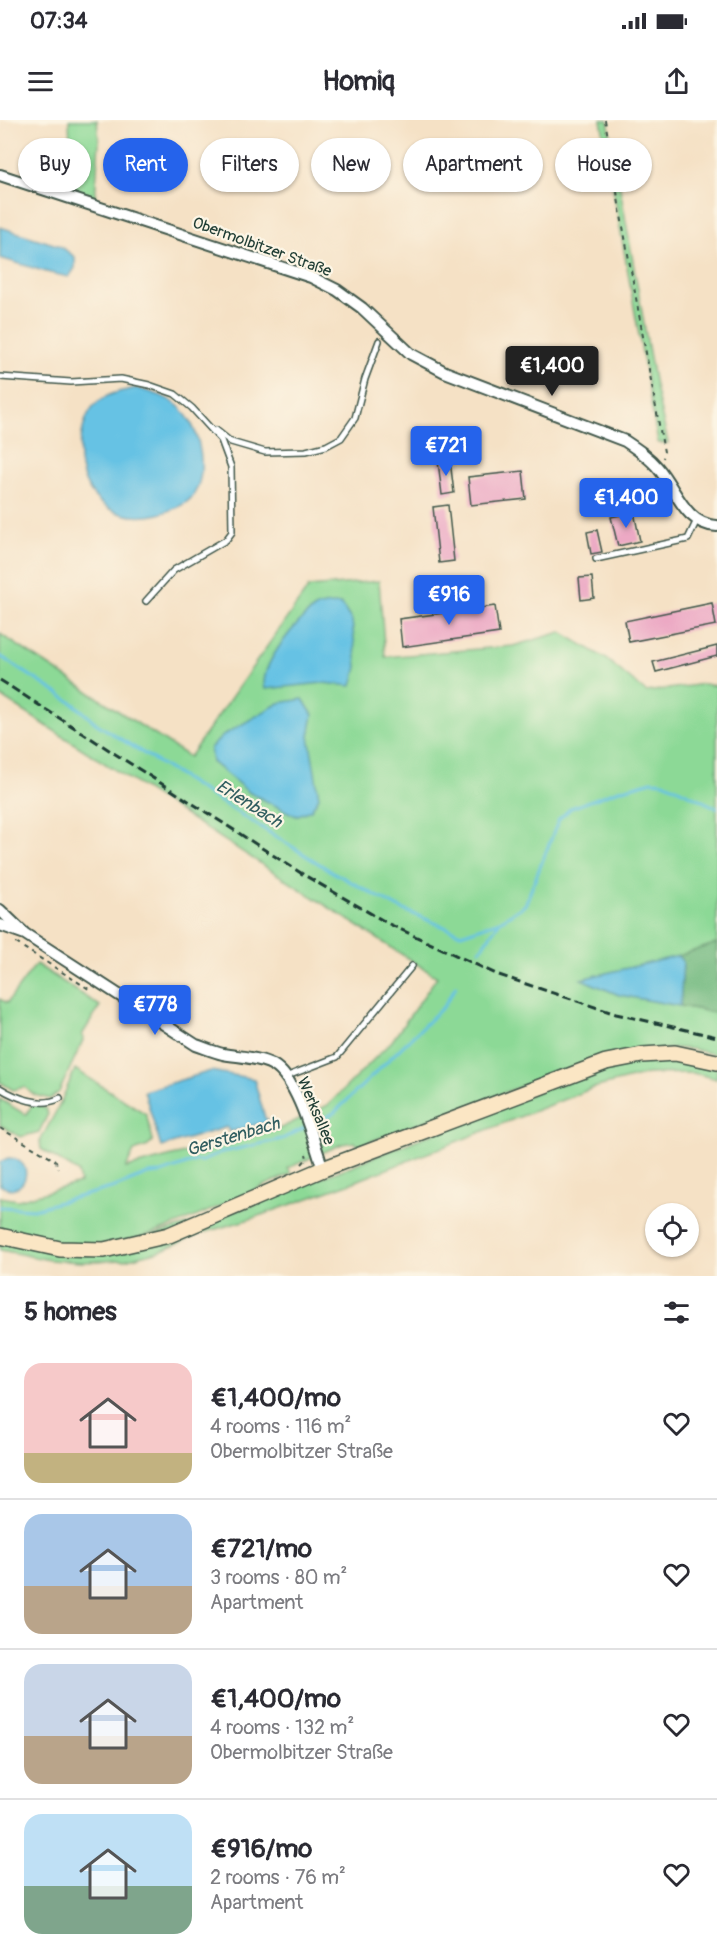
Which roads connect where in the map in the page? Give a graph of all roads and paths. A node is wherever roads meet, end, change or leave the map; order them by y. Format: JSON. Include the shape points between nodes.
{"nodes":[{"id":1,"x":605,"y":120,"type":"edge"},
{"id":2,"x":0,"y":175,"type":"edge"},
{"id":3,"x":379,"y":341,"type":"dead end"},
{"id":4,"x":0,"y":377,"type":"edge"},
{"id":5,"x":208,"y":424,"type":"junction"},
{"id":6,"x":660,"y":470,"type":"junction"},
{"id":7,"x":697,"y":520,"type":"junction"},
{"id":8,"x":717,"y":526,"type":"edge"},
{"id":9,"x":596,"y":559,"type":"dead end"},
{"id":10,"x":146,"y":601,"type":"dead end"},
{"id":11,"x":0,"y":910,"type":"edge"},
{"id":12,"x":0,"y":925,"type":"edge"},
{"id":13,"x":25,"y":934,"type":"junction"},
{"id":14,"x":412,"y":966,"type":"dead end"},
{"id":15,"x":717,"y":1062,"type":"edge"},
{"id":16,"x":285,"y":1077,"type":"junction"},
{"id":17,"x":0,"y":1088,"type":"edge"},
{"id":18,"x":60,"y":1098,"type":"dead end"},
{"id":19,"x":0,"y":1128,"type":"edge"},
{"id":20,"x":306,"y":1150,"type":"dead end"},
{"id":21,"x":58,"y":1168,"type":"dead end"},
{"id":22,"x":323,"y":1169,"type":"junction"},
{"id":23,"x":297,"y":1180,"type":"junction"},
{"id":24,"x":0,"y":1236,"type":"edge"}],
"edges":[{"from":1,"to":6,"type":"path","via":[[664,452]]},
{"from":2,"to":6,"type":"street","name":"Obermolbitzer Straße","via":[[311,277],[362,308],[411,354],[445,372],[625,441]]},
{"from":3,"to":5,"type":"lane","via":[[355,418],[341,438],[326,446],[297,452],[265,452],[231,442]]},
{"from":4,"to":5,"type":"lane","via":[[71,382],[121,379],[149,385],[175,394]]},
{"from":5,"to":10,"type":"lane","via":[[221,440],[231,467],[232,532],[226,540],[174,570]]},
{"from":6,"to":7,"type":"street","name":"Obermolbitzer Straße"},
{"from":7,"to":8,"type":"street"},
{"from":7,"to":9,"type":"lane","via":[[688,539]]},
{"from":11,"to":13,"type":"street","name":"Werksallee"},
{"from":12,"to":13,"type":"street","name":"Werksallee"},
{"from":13,"to":16,"type":"street","name":"Werksallee","via":[[196,1045],[265,1062]]},
{"from":14,"to":16,"type":"lane","via":[[337,1057]]},
{"from":15,"to":22,"type":"street","via":[[675,1053],[606,1062]]},
{"from":16,"to":22,"type":"street","name":"Werksallee","via":[[302,1109]]},
{"from":17,"to":18,"type":"lane","via":[[21,1098],[44,1102]]},
{"from":19,"to":21,"type":"path","via":[[56,1161]]},
{"from":20,"to":23,"type":"path","via":[[303,1164],[293,1169]]},
{"from":22,"to":23,"type":"street"},
{"from":23,"to":24,"type":"street","via":[[169,1234],[104,1250],[60,1249]]}]}
